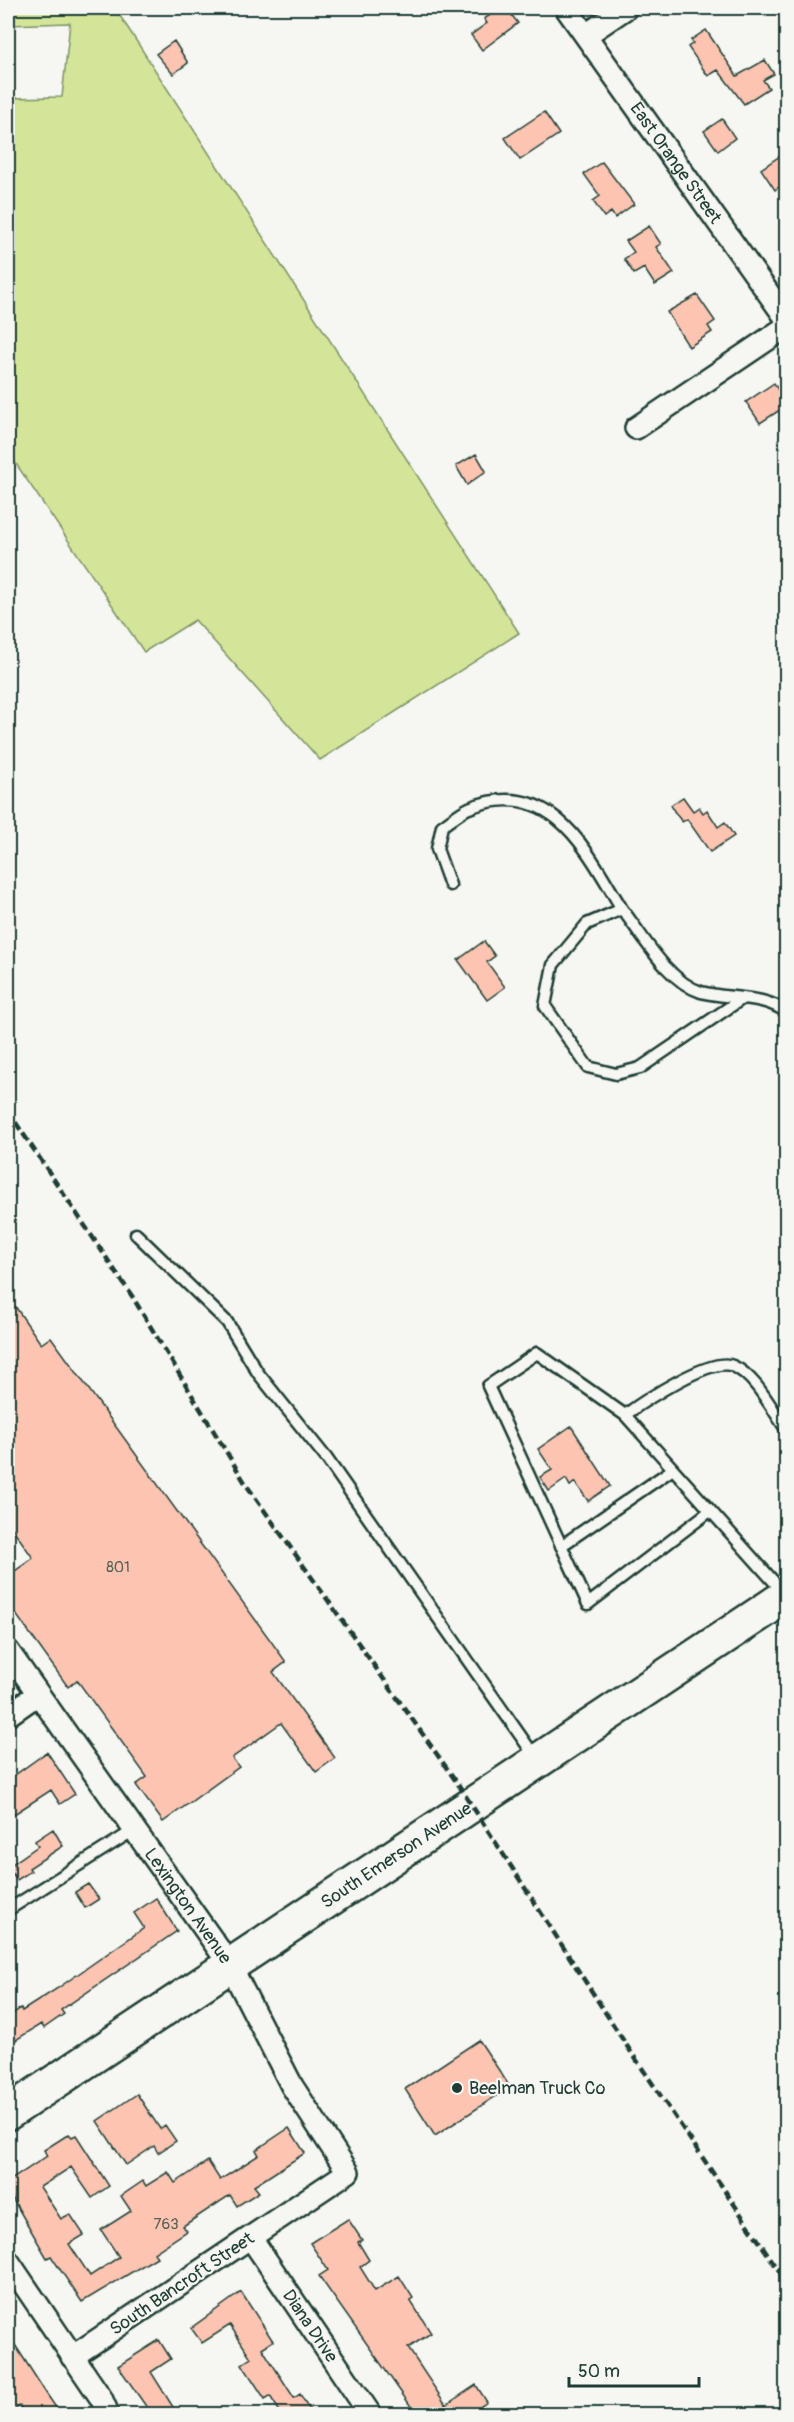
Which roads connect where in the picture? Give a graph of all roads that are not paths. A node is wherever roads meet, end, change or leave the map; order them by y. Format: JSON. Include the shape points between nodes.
{"nodes":[{"id":1,"x":566,"y":8,"type":"edge"},
{"id":2,"x":626,"y":8,"type":"edge"},
{"id":3,"x":585,"y":35,"type":"junction"},
{"id":4,"x":786,"y":318,"type":"edge"},
{"id":5,"x":786,"y":327,"type":"edge"},
{"id":6,"x":636,"y":428,"type":"dead end"},
{"id":7,"x":450,"y":885,"type":"dead end"},
{"id":8,"x":622,"y":909,"type":"junction"},
{"id":9,"x":743,"y":998,"type":"junction"},
{"id":10,"x":786,"y":1012,"type":"edge"},
{"id":11,"x":136,"y":1234,"type":"dead end"},
{"id":12,"x":625,"y":1415,"type":"junction"},
{"id":13,"x":786,"y":1430,"type":"edge"},
{"id":14,"x":673,"y":1468,"type":"junction"},
{"id":15,"x":710,"y":1510,"type":"junction"},
{"id":16,"x":561,"y":1546,"type":"junction"},
{"id":17,"x":786,"y":1596,"type":"edge"},
{"id":18,"x":8,"y":1651,"type":"edge"},
{"id":19,"x":38,"y":1694,"type":"junction"},
{"id":20,"x":8,"y":1715,"type":"edge"},
{"id":21,"x":538,"y":1761,"type":"junction"},
{"id":22,"x":134,"y":1830,"type":"junction"},
{"id":23,"x":8,"y":1910,"type":"edge"},
{"id":24,"x":230,"y":1965,"type":"junction"},
{"id":25,"x":8,"y":2113,"type":"edge"},
{"id":26,"x":348,"y":2172,"type":"joint"},
{"id":27,"x":250,"y":2238,"type":"junction"},
{"id":28,"x":8,"y":2261,"type":"edge"},
{"id":29,"x":72,"y":2357,"type":"junction"},
{"id":30,"x":108,"y":2415,"type":"edge"},
{"id":31,"x":370,"y":2415,"type":"edge"}],
"edges":[{"from":1,"to":3,"type":"street","name":"East Orange Street"},
{"from":2,"to":3,"type":"street"},
{"from":3,"to":4,"type":"street","name":"East Orange Street"},
{"from":5,"to":6,"type":"street"},
{"from":7,"to":8,"type":"lane","via":[[437,849],[442,826],[469,808],[503,800],[534,804],[580,840]]},
{"from":8,"to":9,"type":"lane","via":[[683,983],[701,992]]},
{"from":8,"to":9,"type":"lane","via":[[587,924],[553,965],[545,1006],[588,1067],[616,1074],[640,1068]]},
{"from":9,"to":10,"type":"lane","via":[[779,1006]]},
{"from":11,"to":21,"type":"lane","via":[[227,1322],[258,1373],[327,1459]]},
{"from":12,"to":13,"type":"lane","via":[[661,1391],[715,1365],[731,1365],[747,1376]]},
{"from":12,"to":14,"type":"lane"},
{"from":12,"to":16,"type":"lane","via":[[537,1353],[488,1386]]},
{"from":14,"to":15,"type":"lane"},
{"from":14,"to":16,"type":"lane"},
{"from":15,"to":16,"type":"lane","via":[[588,1604]]},
{"from":15,"to":17,"type":"lane"},
{"from":17,"to":21,"type":"main road","name":"South Emerson Avenue"},
{"from":18,"to":19,"type":"street","name":"Lexington Avenue"},
{"from":19,"to":20,"type":"street"},
{"from":19,"to":22,"type":"street","name":"Lexington Avenue"},
{"from":21,"to":24,"type":"main road","name":"South Emerson Avenue"},
{"from":22,"to":23,"type":"lane"},
{"from":22,"to":24,"type":"street","name":"Lexington Avenue"},
{"from":24,"to":25,"type":"main road","name":"South Emerson Avenue"},
{"from":24,"to":26,"type":"street","name":"Lexington Avenue","via":[[292,2086]]},
{"from":26,"to":27,"type":"street","name":"South Bancroft Street"},
{"from":27,"to":29,"type":"street","name":"South Bancroft Street"},
{"from":27,"to":31,"type":"street","name":"Diana Drive"},
{"from":28,"to":29,"type":"street"},
{"from":29,"to":30,"type":"street"}]}
